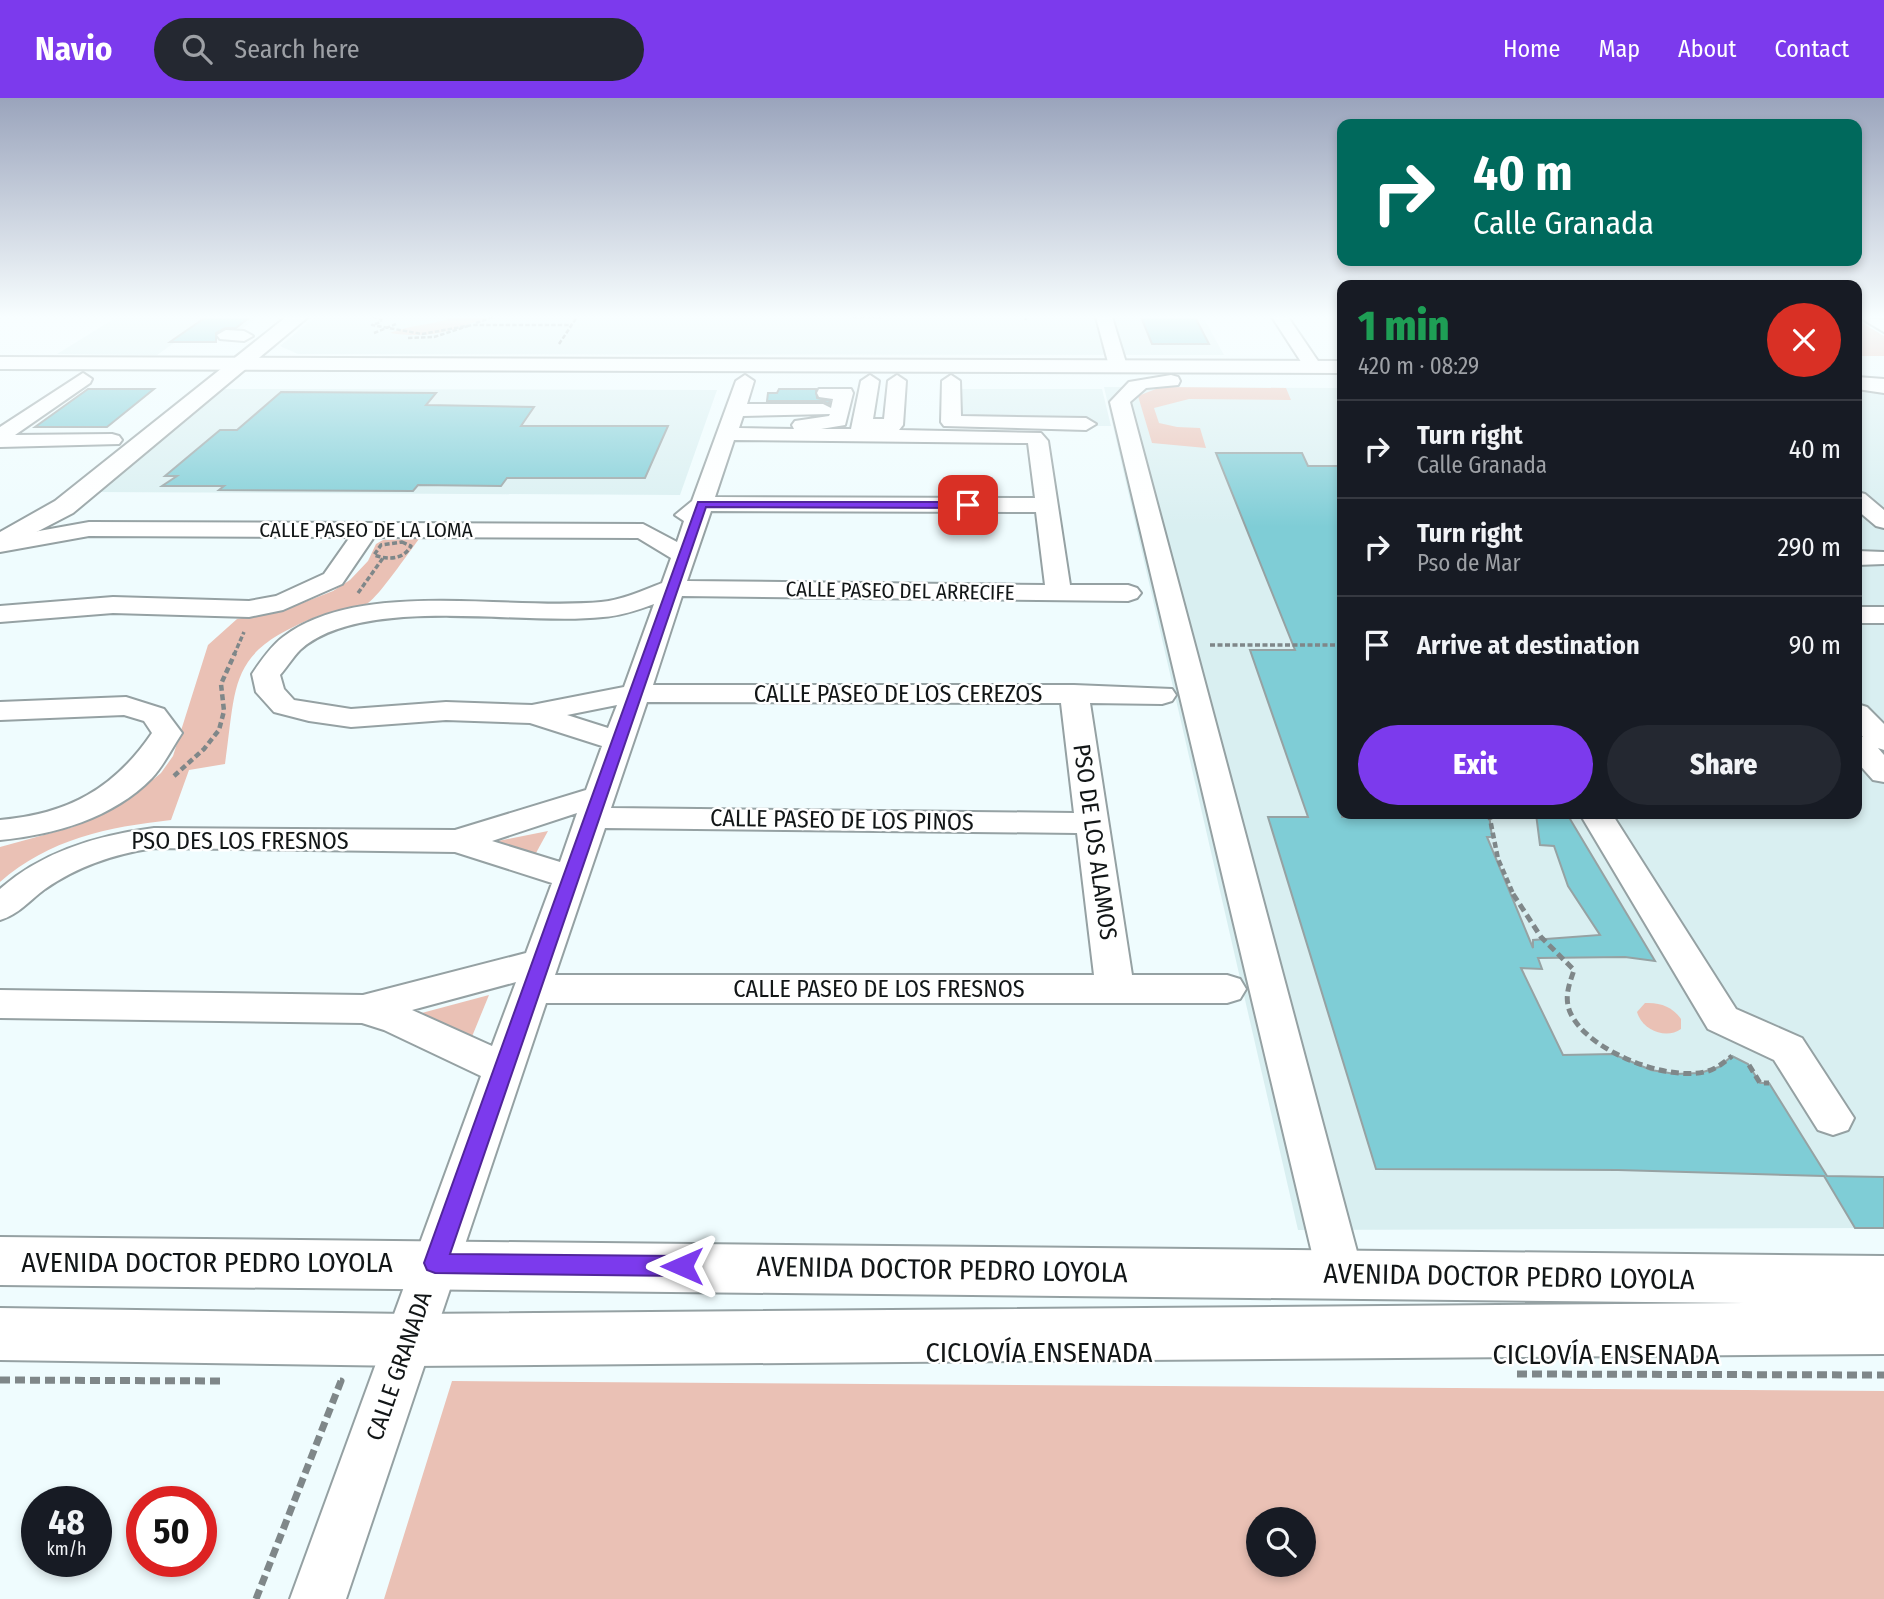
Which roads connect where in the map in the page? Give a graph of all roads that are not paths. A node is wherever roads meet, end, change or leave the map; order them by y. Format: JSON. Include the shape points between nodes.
{"nodes":[{"id":1,"x":71,"y":387,"type":"edge"},
{"id":2,"x":176,"y":387,"type":"edge"},
{"id":3,"x":194,"y":387,"type":"edge"},
{"id":4,"x":438,"y":387,"type":"edge"},
{"id":5,"x":743,"y":387,"type":"edge"},
{"id":6,"x":856,"y":387,"type":"edge"},
{"id":7,"x":869,"y":387,"type":"edge"},
{"id":8,"x":896,"y":387,"type":"edge"},
{"id":9,"x":951,"y":387,"type":"edge"},
{"id":10,"x":1132,"y":387,"type":"edge"},
{"id":11,"x":825,"y":401,"type":"junction"},
{"id":12,"x":736,"y":407,"type":"junction"},
{"id":13,"x":0,"y":416,"type":"edge"},
{"id":14,"x":30,"y":416,"type":"junction"},
{"id":15,"x":1087,"y":424,"type":"dead end"},
{"id":16,"x":861,"y":430,"type":"junction"},
{"id":17,"x":0,"y":436,"type":"edge"},
{"id":18,"x":112,"y":440,"type":"junction"},
{"id":19,"x":0,"y":441,"type":"edge"},
{"id":20,"x":88,"y":473,"type":"junction"},
{"id":21,"x":702,"y":504,"type":"junction"},
{"id":22,"x":1047,"y":505,"type":"junction"},
{"id":23,"x":64,"y":507,"type":"junction"},
{"id":24,"x":0,"y":521,"type":"edge"},
{"id":25,"x":89,"y":528,"type":"junction"},
{"id":26,"x":367,"y":530,"type":"junction"},
{"id":27,"x":643,"y":531,"type":"junction"},
{"id":28,"x":0,"y":544,"type":"edge"},
{"id":29,"x":678,"y":572,"type":"junction"},
{"id":30,"x":1059,"y":592,"type":"junction"},
{"id":31,"x":1128,"y":593,"type":"dead end"},
{"id":32,"x":602,"y":610,"type":"junction"},
{"id":33,"x":0,"y":614,"type":"edge"},
{"id":34,"x":1862,"y":615,"type":"edge"},
{"id":35,"x":1884,"y":615,"type":"edge"},
{"id":36,"x":655,"y":636,"type":"junction"},
{"id":37,"x":635,"y":694,"type":"junction"},
{"id":38,"x":1074,"y":694,"type":"junction"},
{"id":39,"x":1162,"y":695,"type":"dead end"},
{"id":40,"x":0,"y":711,"type":"edge"},
{"id":41,"x":532,"y":714,"type":"junction"},
{"id":42,"x":1869,"y":729,"type":"edge"},
{"id":43,"x":618,"y":741,"type":"junction"},
{"id":44,"x":1884,"y":773,"type":"edge"},
{"id":45,"x":595,"y":807,"type":"junction"},
{"id":46,"x":1599,"y":819,"type":"edge"},
{"id":47,"x":1092,"y":823,"type":"junction"},
{"id":48,"x":0,"y":830,"type":"edge"},
{"id":49,"x":457,"y":841,"type":"junction"},
{"id":50,"x":571,"y":877,"type":"junction"},
{"id":51,"x":0,"y":908,"type":"edge"},
{"id":52,"x":536,"y":975,"type":"junction"},
{"id":53,"x":1115,"y":989,"type":"junction"},
{"id":54,"x":1227,"y":989,"type":"dead end"},
{"id":55,"x":0,"y":1004,"type":"edge"},
{"id":56,"x":363,"y":1009,"type":"junction"},
{"id":57,"x":504,"y":1069,"type":"junction"},
{"id":58,"x":1833,"y":1118,"type":"dead end"},
{"id":59,"x":0,"y":1261,"type":"edge"},
{"id":60,"x":435,"y":1263,"type":"junction"},
{"id":61,"x":1340,"y":1274,"type":"junction"},
{"id":62,"x":1884,"y":1280,"type":"edge"},
{"id":63,"x":1884,"y":1328,"type":"edge"},
{"id":64,"x":0,"y":1334,"type":"edge"},
{"id":65,"x":409,"y":1340,"type":"junction"},
{"id":66,"x":318,"y":1599,"type":"edge"}],
"edges":[{"from":1,"to":14,"type":"street"},
{"from":2,"to":18,"type":"main road"},
{"from":3,"to":20,"type":"main road"},
{"from":4,"to":12,"type":"main road"},
{"from":5,"to":12,"type":"main road"},
{"from":6,"to":11,"type":"main road"},
{"from":7,"to":16,"type":"street"},
{"from":8,"to":16,"type":"street","via":[[893,425]]},
{"from":9,"to":15,"type":"street","via":[[951,422]]},
{"from":10,"to":61,"type":"street","via":[[1120,402]]},
{"from":11,"to":12,"type":"main road"},
{"from":11,"to":12,"type":"street"},
{"from":11,"to":12,"type":"street","via":[[844,393],[838,421],[826,425]]},
{"from":12,"to":16,"type":"street"},
{"from":12,"to":21,"type":"street","name":"CALLE GRANADA"},
{"from":13,"to":14,"type":"street"},
{"from":14,"to":17,"type":"street"},
{"from":16,"to":22,"type":"street","via":[[1034,437]]},
{"from":18,"to":19,"type":"street"},
{"from":18,"to":20,"type":"main road"},
{"from":20,"to":23,"type":"main road"},
{"from":20,"to":24,"type":"main road","via":[[54,487]]},
{"from":21,"to":22,"type":"street"},
{"from":21,"to":27,"type":"street","name":"CALLE PASEO DE LA LOMA"},
{"from":21,"to":29,"type":"street","name":"CALLE GRANADA"},
{"from":22,"to":30,"type":"street"},
{"from":23,"to":25,"type":"street","via":[[67,518]]},
{"from":23,"to":28,"type":"main road"},
{"from":25,"to":26,"type":"street","name":"CALLE PASEO DE LA LOMA"},
{"from":25,"to":28,"type":"street","name":"CALLE PASEO DE LA LOMA"},
{"from":26,"to":27,"type":"street","name":"CALLE PASEO DE LA LOMA"},
{"from":26,"to":33,"type":"street","via":[[333,579],[283,602],[249,609],[113,605]]},
{"from":27,"to":29,"type":"street"},
{"from":29,"to":30,"type":"street","name":"CALLE PASEO DEL ARRECIFE"},
{"from":29,"to":32,"type":"street"},
{"from":29,"to":36,"type":"street","name":"CALLE GRANADA"},
{"from":30,"to":31,"type":"street","name":"CALLE PASEO DEL ARRECIFE"},
{"from":32,"to":36,"type":"street"},
{"from":32,"to":41,"type":"street","via":[[405,610],[353,616],[299,637],[276,655],[265,674],[270,692],[284,706],[309,712],[351,718],[446,711]]},
{"from":34,"to":35,"type":"street"},
{"from":36,"to":37,"type":"street","name":"CALLE GRANADA"},
{"from":37,"to":38,"type":"street","name":"CALLE PASEO DE LOS CEREZOS"},
{"from":37,"to":41,"type":"street"},
{"from":37,"to":43,"type":"street","name":"CALLE GRANADA"},
{"from":38,"to":39,"type":"street","name":"CALLE PASEO DE LOS CEREZOS"},
{"from":38,"to":47,"type":"street","name":"PSO DE LOS ALAMOS"},
{"from":40,"to":48,"type":"street","via":[[126,706],[154,715],[167,733],[139,773],[99,802],[59,818]]},
{"from":41,"to":43,"type":"street"},
{"from":42,"to":44,"type":"street"},
{"from":43,"to":45,"type":"street","name":"CALLE GRANADA"},
{"from":45,"to":47,"type":"street","name":"CALLE PASEO DE LOS PINOS"},
{"from":45,"to":49,"type":"street"},
{"from":45,"to":50,"type":"street","name":"CALLE GRANADA"},
{"from":46,"to":58,"type":"street","via":[[1722,1019],[1788,1049]]},
{"from":47,"to":53,"type":"street","name":"PSO DE LOS ALAMOS"},
{"from":49,"to":50,"type":"street"},
{"from":49,"to":51,"type":"street","name":"PSO DES LOS FRESNOS","via":[[154,838],[117,842],[57,865],[23,886]]},
{"from":50,"to":52,"type":"street","name":"CALLE GRANADA"},
{"from":52,"to":53,"type":"street","name":"CALLE PASEO DE LOS FRESNOS"},
{"from":52,"to":56,"type":"street"},
{"from":52,"to":57,"type":"street","name":"CALLE GRANADA"},
{"from":53,"to":54,"type":"street","name":"CALLE PASEO DE LOS FRESNOS"},
{"from":55,"to":56,"type":"street"},
{"from":56,"to":57,"type":"street","via":[[398,1020]]},
{"from":57,"to":60,"type":"street","name":"CALLE GRANADA"},
{"from":59,"to":60,"type":"main road","name":"AVENIDA DOCTOR PEDRO LOYOLA"},
{"from":60,"to":61,"type":"main road","name":"AVENIDA DOCTOR PEDRO LOYOLA"},
{"from":60,"to":65,"type":"street","name":"CALLE GRANADA"},
{"from":61,"to":62,"type":"main road","name":"AVENIDA DOCTOR PEDRO LOYOLA"},
{"from":63,"to":65,"type":"main road","name":"AVENIDA DOCTOR PEDRO LOYOLA"},
{"from":64,"to":65,"type":"main road","name":"AVENIDA DOCTOR PEDRO LOYOLA"},
{"from":65,"to":66,"type":"street","name":"CALLE GRANADA"}]}
